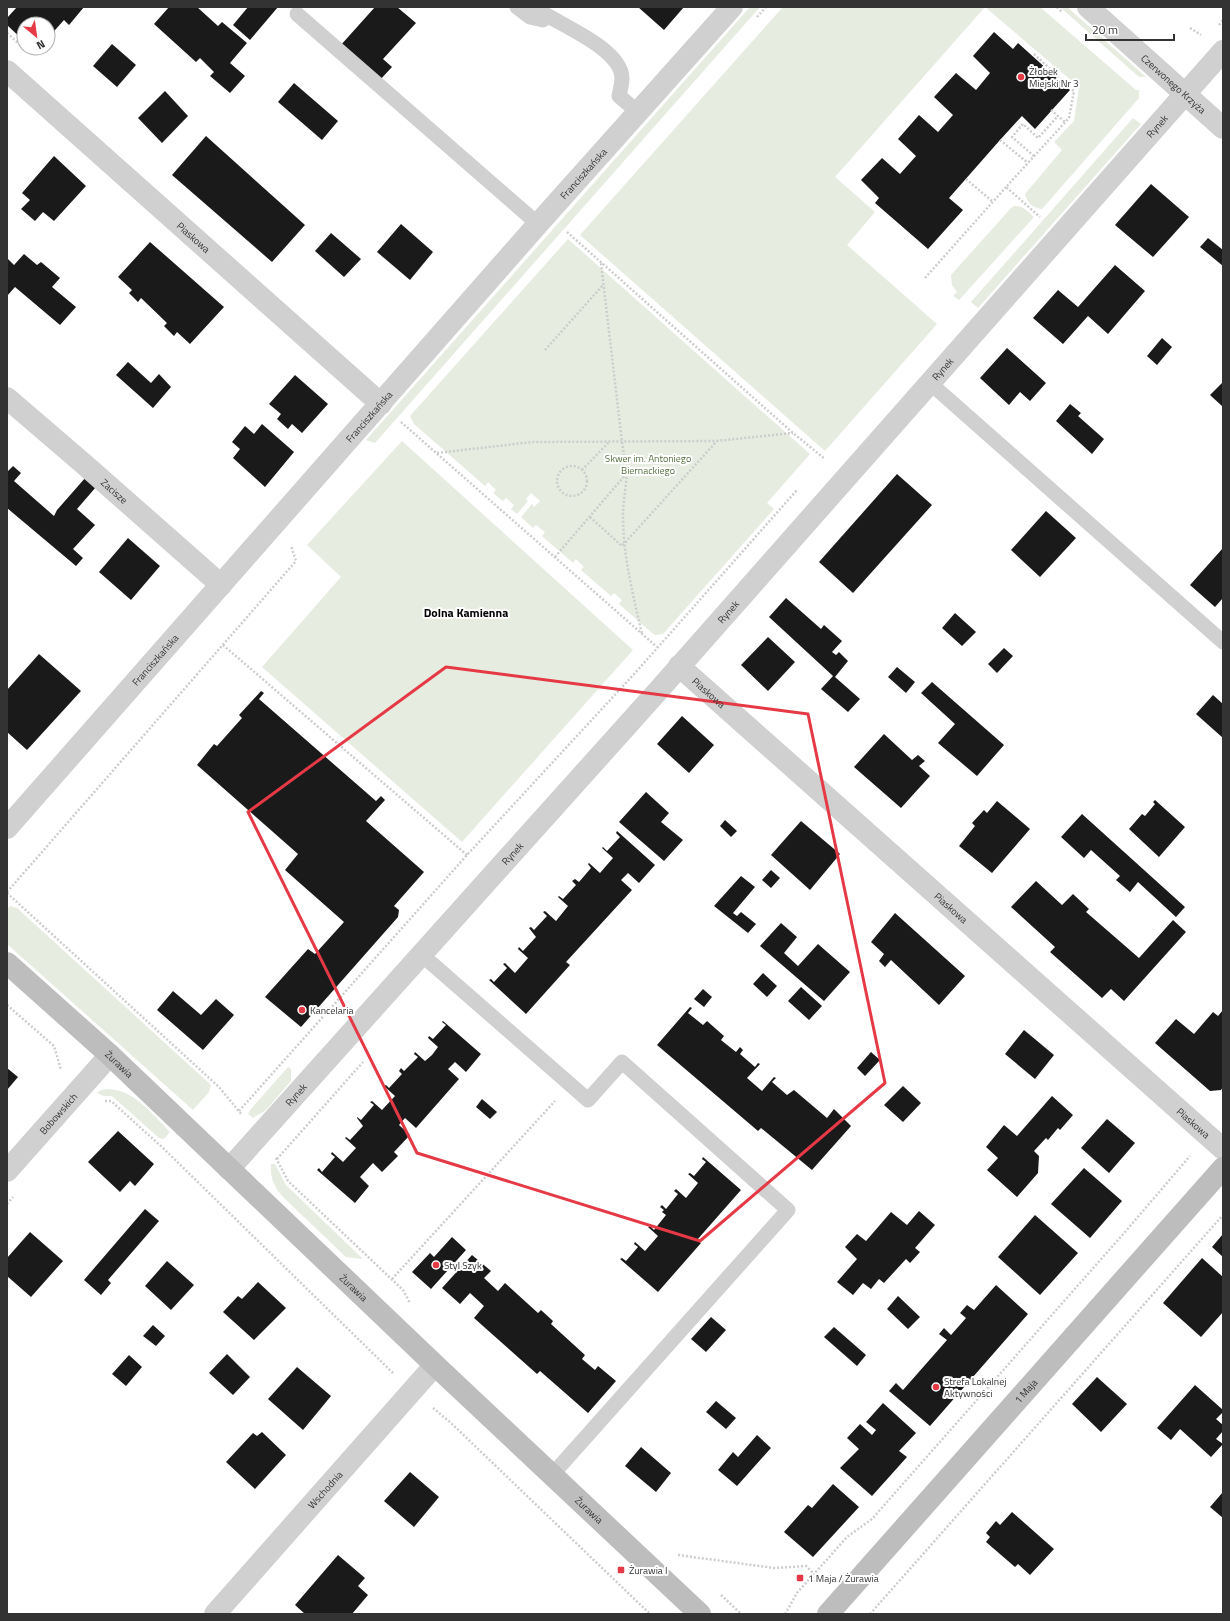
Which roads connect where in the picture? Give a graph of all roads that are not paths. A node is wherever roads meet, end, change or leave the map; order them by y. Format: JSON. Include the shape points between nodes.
{"nodes":[{"id":1,"x":517,"y":7,"type":"edge"},
{"id":2,"x":534,"y":7,"type":"edge"},
{"id":3,"x":732,"y":7,"type":"edge"},
{"id":4,"x":1088,"y":7,"type":"edge"},
{"id":5,"x":297,"y":14,"type":"dead end"},
{"id":6,"x":554,"y":20,"type":"junction"},
{"id":7,"x":1215,"y":44,"type":"edge"},
{"id":8,"x":7,"y":71,"type":"edge"},
{"id":9,"x":1185,"y":93,"type":"junction"},
{"id":10,"x":639,"y":113,"type":"junction"},
{"id":11,"x":1223,"y":128,"type":"edge"},
{"id":12,"x":538,"y":224,"type":"junction"},
{"id":13,"x":930,"y":383,"type":"junction"},
{"id":14,"x":7,"y":398,"type":"edge"},
{"id":15,"x":381,"y":404,"type":"junction"},
{"id":16,"x":221,"y":585,"type":"junction"},
{"id":17,"x":1223,"y":642,"type":"edge"},
{"id":18,"x":679,"y":666,"type":"junction"},
{"id":19,"x":7,"y":828,"type":"edge"},
{"id":20,"x":422,"y":955,"type":"junction"},
{"id":21,"x":7,"y":963,"type":"edge"},
{"id":22,"x":110,"y":1055,"type":"junction"},
{"id":23,"x":1215,"y":1142,"type":"edge"},
{"id":24,"x":1223,"y":1168,"type":"edge"},
{"id":25,"x":229,"y":1169,"type":"junction"},
{"id":26,"x":7,"y":1171,"type":"edge"},
{"id":27,"x":435,"y":1365,"type":"junction"},
{"id":28,"x":552,"y":1475,"type":"junction"},
{"id":29,"x":215,"y":1614,"type":"edge"},
{"id":30,"x":700,"y":1614,"type":"edge"},
{"id":31,"x":828,"y":1614,"type":"edge"}],
"edges":[{"from":1,"to":6,"type":"lane","via":[[530,17]]},
{"from":2,"to":6,"type":"lane"},
{"from":3,"to":10,"type":"street","name":"Franciszkańska"},
{"from":4,"to":9,"type":"street","name":"Czerwonego Krzyża"},
{"from":5,"to":12,"type":"lane"},
{"from":6,"to":10,"type":"lane","via":[[592,41],[612,58],[622,78],[619,96]]},
{"from":7,"to":9,"type":"street","name":"Rynek"},
{"from":8,"to":15,"type":"street","name":"Piaskowa"},
{"from":9,"to":11,"type":"street","name":"Czerwonego Krzyża"},
{"from":9,"to":13,"type":"street","name":"Rynek"},
{"from":10,"to":12,"type":"street","name":"Franciszkańska"},
{"from":12,"to":15,"type":"street","name":"Franciszkańska"},
{"from":13,"to":17,"type":"lane"},
{"from":13,"to":18,"type":"street","name":"Rynek"},
{"from":14,"to":16,"type":"street","name":"Zacisze"},
{"from":15,"to":16,"type":"street","name":"Franciszkańska"},
{"from":16,"to":19,"type":"street","name":"Franciszkańska"},
{"from":18,"to":20,"type":"street","name":"Rynek"},
{"from":18,"to":23,"type":"street","name":"Piaskowa"},
{"from":20,"to":25,"type":"street","name":"Rynek"},
{"from":20,"to":28,"type":"lane","via":[[588,1100],[622,1062],[788,1210]]},
{"from":21,"to":22,"type":"street","name":"Żurawia"},
{"from":22,"to":25,"type":"street","name":"Żurawia"},
{"from":22,"to":26,"type":"street","name":"Bobowskich"},
{"from":24,"to":31,"type":"street","name":"1 Maja"},
{"from":25,"to":27,"type":"street","name":"Żurawia"},
{"from":27,"to":28,"type":"street","name":"Żurawia"},
{"from":27,"to":29,"type":"street","name":"Wschodnia"},
{"from":28,"to":30,"type":"street","name":"Żurawia"}]}
